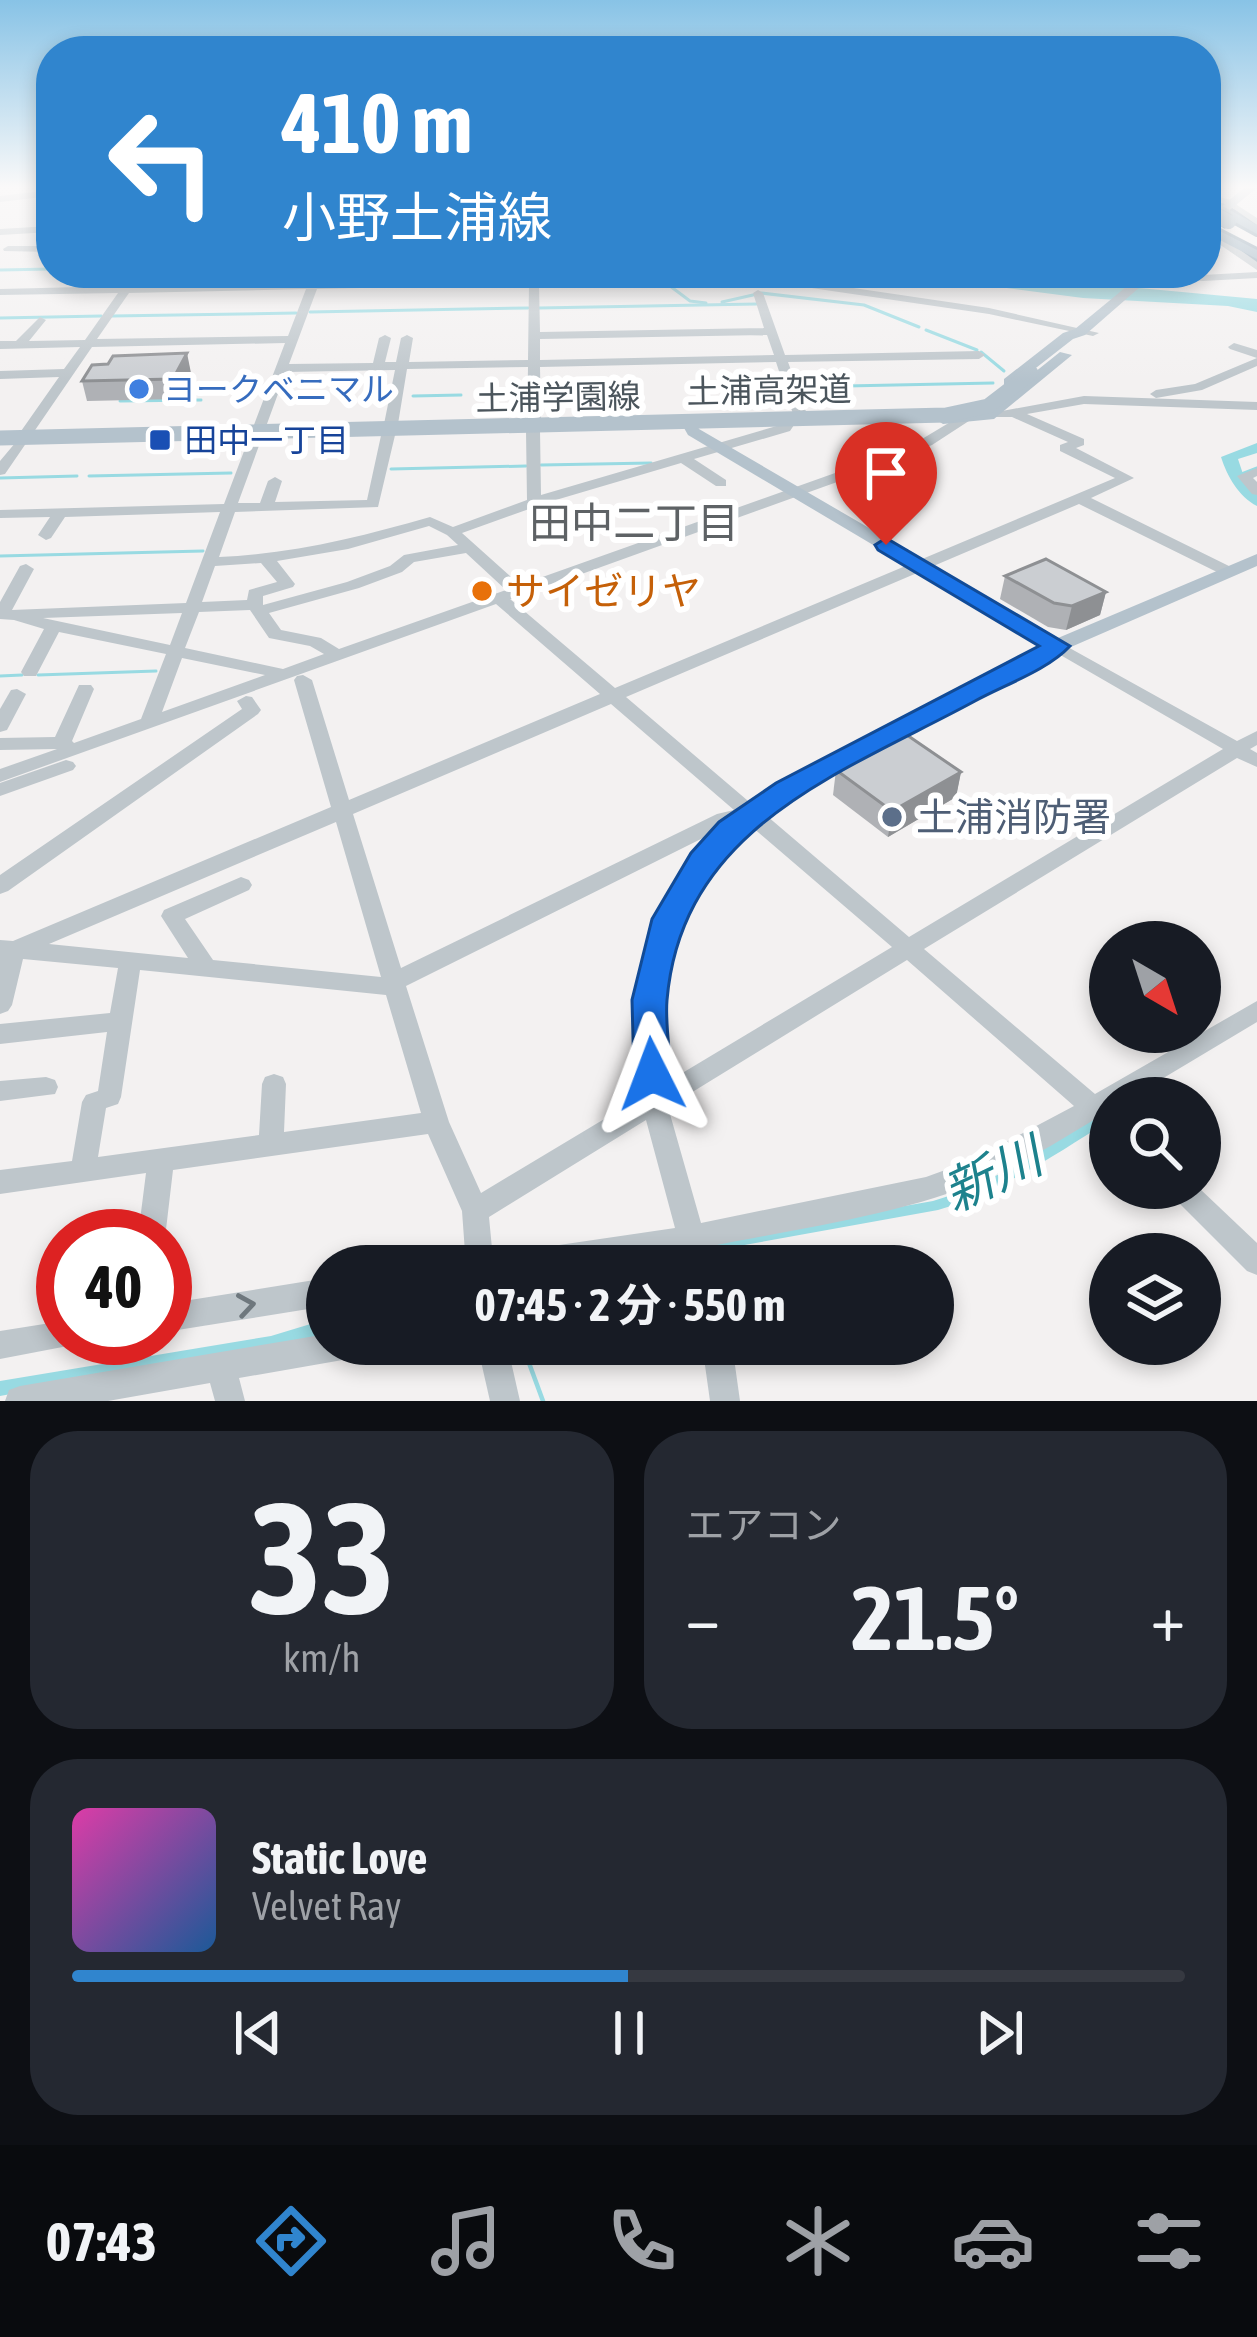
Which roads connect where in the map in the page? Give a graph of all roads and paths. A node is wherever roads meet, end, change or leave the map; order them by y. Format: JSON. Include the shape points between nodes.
{"nodes":[{"id":1,"x":1234,"y":251,"type":"edge"},
{"id":2,"x":1257,"y":271,"type":"edge"},
{"id":3,"x":17,"y":277,"type":"dead end"},
{"id":4,"x":1221,"y":278,"type":"edge"},
{"id":5,"x":65,"y":288,"type":"edge"},
{"id":6,"x":209,"y":288,"type":"joint"},
{"id":7,"x":312,"y":288,"type":"edge"},
{"id":8,"x":378,"y":288,"type":"edge"},
{"id":9,"x":403,"y":288,"type":"edge"},
{"id":10,"x":438,"y":288,"type":"edge"},
{"id":11,"x":534,"y":288,"type":"edge"},
{"id":12,"x":832,"y":288,"type":"edge"},
{"id":13,"x":1131,"y":288,"type":"edge"},
{"id":14,"x":178,"y":289,"type":"junction"},
{"id":15,"x":102,"y":290,"type":"joint"},
{"id":16,"x":125,"y":290,"type":"junction"},
{"id":17,"x":42,"y":291,"type":"junction"},
{"id":18,"x":63,"y":291,"type":"junction"},
{"id":19,"x":82,"y":291,"type":"junction"},
{"id":20,"x":758,"y":293,"type":"dead end"},
{"id":21,"x":2,"y":294,"type":"edge"},
{"id":22,"x":164,"y":303,"type":"dead end"},
{"id":23,"x":372,"y":307,"type":"dead end"},
{"id":24,"x":199,"y":308,"type":"dead end"},
{"id":25,"x":27,"y":311,"type":"dead end"},
{"id":26,"x":67,"y":311,"type":"dead end"},
{"id":27,"x":40,"y":320,"type":"dead end"},
{"id":28,"x":148,"y":325,"type":"dead end"},
{"id":29,"x":770,"y":331,"type":"junction"},
{"id":30,"x":1086,"y":331,"type":"junction"},
{"id":31,"x":535,"y":335,"type":"junction"},
{"id":32,"x":385,"y":338,"type":"dead end"},
{"id":33,"x":407,"y":338,"type":"dead end"},
{"id":34,"x":292,"y":339,"type":"junction"},
{"id":35,"x":628,"y":340,"type":"junction"},
{"id":36,"x":138,"y":342,"type":"junction"},
{"id":37,"x":88,"y":343,"type":"junction"},
{"id":38,"x":26,"y":344,"type":"junction"},
{"id":39,"x":0,"y":345,"type":"edge"},
{"id":40,"x":1234,"y":347,"type":"dead end"},
{"id":41,"x":979,"y":355,"type":"dead end"},
{"id":42,"x":1257,"y":358,"type":"edge"},
{"id":43,"x":781,"y":359,"type":"junction"},
{"id":44,"x":630,"y":362,"type":"junction"},
{"id":45,"x":535,"y":363,"type":"junction"},
{"id":46,"x":404,"y":365,"type":"junction"},
{"id":47,"x":378,"y":366,"type":"junction"},
{"id":48,"x":281,"y":368,"type":"junction"},
{"id":49,"x":68,"y":373,"type":"junction"},
{"id":50,"x":5,"y":375,"type":"edge"},
{"id":51,"x":1023,"y":390,"type":"junction"},
{"id":52,"x":1139,"y":402,"type":"junction"},
{"id":53,"x":1051,"y":403,"type":"junction"},
{"id":54,"x":1257,"y":406,"type":"edge"},
{"id":55,"x":1013,"y":413,"type":"junction"},
{"id":56,"x":975,"y":416,"type":"junction"},
{"id":57,"x":795,"y":420,"type":"junction"},
{"id":58,"x":687,"y":422,"type":"junction"},
{"id":59,"x":390,"y":427,"type":"junction"},
{"id":60,"x":257,"y":432,"type":"junction"},
{"id":61,"x":0,"y":437,"type":"edge"},
{"id":62,"x":24,"y":437,"type":"junction"},
{"id":63,"x":719,"y":448,"type":"junction"},
{"id":64,"x":683,"y":458,"type":"junction"},
{"id":65,"x":0,"y":471,"type":"edge"},
{"id":66,"x":1257,"y":472,"type":"edge"},
{"id":67,"x":275,"y":481,"type":"dead end"},
{"id":68,"x":721,"y":483,"type":"dead end"},
{"id":69,"x":1257,"y":491,"type":"edge"},
{"id":70,"x":801,"y":494,"type":"junction"},
{"id":71,"x":1079,"y":498,"type":"junction"},
{"id":72,"x":531,"y":503,"type":"junction"},
{"id":73,"x":266,"y":507,"type":"junction"},
{"id":74,"x":228,"y":508,"type":"junction"},
{"id":75,"x":60,"y":512,"type":"junction"},
{"id":76,"x":0,"y":514,"type":"edge"},
{"id":77,"x":565,"y":520,"type":"dead end"},
{"id":78,"x":452,"y":532,"type":"junction"},
{"id":79,"x":46,"y":535,"type":"dead end"},
{"id":80,"x":468,"y":548,"type":"junction"},
{"id":81,"x":267,"y":560,"type":"junction"},
{"id":82,"x":1257,"y":560,"type":"edge"},
{"id":83,"x":207,"y":562,"type":"junction"},
{"id":84,"x":920,"y":565,"type":"junction"},
{"id":85,"x":26,"y":569,"type":"dead end"},
{"id":86,"x":1225,"y":570,"type":"junction"},
{"id":87,"x":513,"y":599,"type":"junction"},
{"id":88,"x":190,"y":607,"type":"junction"},
{"id":89,"x":256,"y":608,"type":"junction"},
{"id":90,"x":2,"y":615,"type":"edge"},
{"id":91,"x":54,"y":625,"type":"junction"},
{"id":92,"x":1058,"y":646,"type":"junction"},
{"id":93,"x":173,"y":650,"type":"junction"},
{"id":94,"x":337,"y":656,"type":"junction"},
{"id":95,"x":30,"y":672,"type":"dead end"},
{"id":96,"x":294,"y":677,"type":"junction"},
{"id":97,"x":85,"y":688,"type":"dead end"},
{"id":98,"x":17,"y":694,"type":"dead end"},
{"id":99,"x":611,"y":694,"type":"junction"},
{"id":100,"x":246,"y":701,"type":"junction"},
{"id":101,"x":149,"y":723,"type":"junction"},
{"id":102,"x":0,"y":726,"type":"edge"},
{"id":103,"x":0,"y":744,"type":"edge"},
{"id":104,"x":66,"y":747,"type":"junction"},
{"id":105,"x":1250,"y":750,"type":"edge"},
{"id":106,"x":0,"y":776,"type":"edge"},
{"id":107,"x":0,"y":790,"type":"edge"},
{"id":108,"x":344,"y":809,"type":"junction"},
{"id":109,"x":750,"y":814,"type":"junction"},
{"id":110,"x":241,"y":885,"type":"dead end"},
{"id":111,"x":0,"y":886,"type":"edge"},
{"id":112,"x":908,"y":948,"type":"junction"},
{"id":113,"x":7,"y":949,"type":"edge"},
{"id":114,"x":130,"y":961,"type":"junction"},
{"id":115,"x":207,"y":969,"type":"junction"},
{"id":116,"x":395,"y":982,"type":"junction"},
{"id":117,"x":0,"y":1005,"type":"edge"},
{"id":118,"x":1257,"y":1010,"type":"edge"},
{"id":119,"x":121,"y":1021,"type":"junction"},
{"id":120,"x":0,"y":1034,"type":"edge"},
{"id":121,"x":1144,"y":1077,"type":"edge"},
{"id":122,"x":274,"y":1084,"type":"dead end"},
{"id":123,"x":46,"y":1087,"type":"dead end"},
{"id":124,"x":0,"y":1091,"type":"edge"},
{"id":125,"x":656,"y":1100,"type":"junction"},
{"id":126,"x":1089,"y":1104,"type":"edge"},
{"id":127,"x":1089,"y":1109,"type":"edge"},
{"id":128,"x":436,"y":1121,"type":"junction"},
{"id":129,"x":271,"y":1144,"type":"junction"},
{"id":130,"x":161,"y":1159,"type":"junction"},
{"id":131,"x":83,"y":1170,"type":"junction"},
{"id":132,"x":0,"y":1182,"type":"edge"},
{"id":133,"x":155,"y":1209,"type":"edge"},
{"id":134,"x":1203,"y":1209,"type":"edge"},
{"id":135,"x":476,"y":1211,"type":"junction"},
{"id":136,"x":692,"y":1238,"type":"junction"},
{"id":137,"x":478,"y":1245,"type":"edge"},
{"id":138,"x":645,"y":1245,"type":"edge"},
{"id":139,"x":694,"y":1245,"type":"edge"},
{"id":140,"x":1257,"y":1262,"type":"edge"},
{"id":141,"x":306,"y":1295,"type":"edge"},
{"id":142,"x":192,"y":1314,"type":"edge"},
{"id":143,"x":36,"y":1339,"type":"edge"},
{"id":144,"x":0,"y":1345,"type":"edge"},
{"id":145,"x":306,"y":1352,"type":"edge"},
{"id":146,"x":497,"y":1365,"type":"edge"},
{"id":147,"x":720,"y":1365,"type":"edge"},
{"id":148,"x":221,"y":1367,"type":"junction"},
{"id":149,"x":20,"y":1401,"type":"edge"},
{"id":150,"x":230,"y":1401,"type":"edge"},
{"id":151,"x":505,"y":1401,"type":"edge"},
{"id":152,"x":725,"y":1401,"type":"edge"}],
"edges":[{"from":1,"to":2,"type":"street"},
{"from":2,"to":4,"type":"street"},
{"from":3,"to":21,"type":"street"},
{"from":5,"to":18,"type":"street"},
{"from":6,"to":14,"type":"street"},
{"from":6,"to":24,"type":"street"},
{"from":7,"to":34,"type":"street"},
{"from":8,"to":23,"type":"street"},
{"from":9,"to":10,"type":"street"},
{"from":11,"to":31,"type":"street"},
{"from":12,"to":30,"type":"street"},
{"from":13,"to":30,"type":"main road"},
{"from":14,"to":16,"type":"street"},
{"from":14,"to":22,"type":"street"},
{"from":15,"to":16,"type":"street"},
{"from":15,"to":19,"type":"street"},
{"from":16,"to":37,"type":"street"},
{"from":17,"to":18,"type":"street"},
{"from":17,"to":21,"type":"street"},
{"from":17,"to":25,"type":"street"},
{"from":18,"to":19,"type":"street"},
{"from":19,"to":26,"type":"street"},
{"from":20,"to":29,"type":"street"},
{"from":27,"to":38,"type":"street"},
{"from":28,"to":36,"type":"street"},
{"from":29,"to":35,"type":"street"},
{"from":29,"to":43,"type":"street"},
{"from":30,"to":51,"type":"main road"},
{"from":30,"to":56,"type":"main road","via":[[1055,346]]},
{"from":30,"to":61,"type":"main road","name":"土浦高架道","bridge":true,"via":[[988,406],[946,415]]},
{"from":31,"to":35,"type":"street"},
{"from":31,"to":45,"type":"street"},
{"from":32,"to":47,"type":"street"},
{"from":33,"to":46,"type":"street"},
{"from":34,"to":36,"type":"street"},
{"from":34,"to":48,"type":"street"},
{"from":35,"to":44,"type":"street"},
{"from":36,"to":37,"type":"street"},
{"from":37,"to":38,"type":"street"},
{"from":37,"to":49,"type":"street"},
{"from":38,"to":39,"type":"street"},
{"from":38,"to":50,"type":"street"},
{"from":40,"to":42,"type":"street"},
{"from":41,"to":43,"type":"street"},
{"from":42,"to":52,"type":"street","via":[[1198,387]]},
{"from":43,"to":44,"type":"street"},
{"from":43,"to":57,"type":"street"},
{"from":44,"to":45,"type":"street","via":[[606,355]]},
{"from":45,"to":46,"type":"street"},
{"from":45,"to":72,"type":"street"},
{"from":46,"to":47,"type":"street"},
{"from":46,"to":59,"type":"street"},
{"from":47,"to":48,"type":"street"},
{"from":48,"to":60,"type":"street"},
{"from":49,"to":50,"type":"street"},
{"from":49,"to":62,"type":"street"},
{"from":51,"to":53,"type":"street"},
{"from":51,"to":56,"type":"main road"},
{"from":52,"to":53,"type":"street"},
{"from":52,"to":54,"type":"street"},
{"from":53,"to":55,"type":"street"},
{"from":55,"to":56,"type":"street"},
{"from":55,"to":71,"type":"street","via":[[1078,442],[1065,448],[1127,477]]},
{"from":56,"to":57,"type":"main road","name":"土浦学園線"},
{"from":56,"to":70,"type":"street"},
{"from":56,"to":70,"type":"street","via":[[918,455]]},
{"from":57,"to":58,"type":"main road","name":"土浦学園線"},
{"from":57,"to":63,"type":"street"},
{"from":58,"to":59,"type":"main road","name":"土浦学園線"},
{"from":58,"to":60,"type":"main road","name":"土浦学園線"},
{"from":58,"to":63,"type":"main road"},
{"from":59,"to":60,"type":"main road","name":"土浦学園線"},
{"from":59,"to":73,"type":"street","via":[[373,504]]},
{"from":60,"to":62,"type":"main road","name":"土浦学園線"},
{"from":60,"to":74,"type":"street"},
{"from":61,"to":62,"type":"main road","name":"土浦学園線"},
{"from":62,"to":65,"type":"street"},
{"from":63,"to":64,"type":"street"},
{"from":63,"to":70,"type":"main road"},
{"from":64,"to":68,"type":"street"},
{"from":64,"to":72,"type":"street"},
{"from":66,"to":69,"type":"street","via":[[1244,476]]},
{"from":67,"to":73,"type":"street"},
{"from":70,"to":84,"type":"main road"},
{"from":70,"to":87,"type":"street"},
{"from":71,"to":84,"type":"street"},
{"from":71,"to":86,"type":"street"},
{"from":72,"to":77,"type":"street"},
{"from":72,"to":78,"type":"street"},
{"from":73,"to":74,"type":"street"},
{"from":74,"to":75,"type":"street"},
{"from":74,"to":83,"type":"street"},
{"from":75,"to":76,"type":"street"},
{"from":75,"to":79,"type":"street"},
{"from":78,"to":80,"type":"street"},
{"from":78,"to":81,"type":"street","via":[[430,520]]},
{"from":80,"to":87,"type":"street"},
{"from":80,"to":89,"type":"street","via":[[409,558],[353,585]]},
{"from":81,"to":83,"type":"street"},
{"from":81,"to":89,"type":"street","via":[[286,584],[254,593]]},
{"from":82,"to":86,"type":"main road"},
{"from":83,"to":88,"type":"street"},
{"from":84,"to":92,"type":"main road"},
{"from":84,"to":99,"type":"street"},
{"from":85,"to":90,"type":"street"},
{"from":86,"to":92,"type":"main road"},
{"from":87,"to":94,"type":"street"},
{"from":87,"to":96,"type":"street"},
{"from":87,"to":99,"type":"street"},
{"from":88,"to":89,"type":"street"},
{"from":88,"to":90,"type":"street"},
{"from":88,"to":93,"type":"street"},
{"from":89,"to":94,"type":"street","via":[[275,634]]},
{"from":90,"to":91,"type":"street"},
{"from":91,"to":93,"type":"street"},
{"from":91,"to":95,"type":"street"},
{"from":92,"to":105,"type":"street"},
{"from":92,"to":109,"type":"street"},
{"from":93,"to":96,"type":"street"},
{"from":93,"to":101,"type":"street"},
{"from":94,"to":96,"type":"street"},
{"from":96,"to":100,"type":"street"},
{"from":96,"to":101,"type":"street"},
{"from":96,"to":108,"type":"street"},
{"from":97,"to":104,"type":"street"},
{"from":98,"to":102,"type":"street"},
{"from":99,"to":108,"type":"street"},
{"from":99,"to":109,"type":"street"},
{"from":100,"to":107,"type":"street"},
{"from":100,"to":111,"type":"street","via":[[252,710]]},
{"from":101,"to":104,"type":"street"},
{"from":103,"to":104,"type":"street"},
{"from":104,"to":106,"type":"street"},
{"from":105,"to":112,"type":"street"},
{"from":108,"to":113,"type":"street"},
{"from":108,"to":116,"type":"street"},
{"from":109,"to":112,"type":"street"},
{"from":109,"to":116,"type":"street"},
{"from":109,"to":125,"type":"street","via":[[702,861],[669,919],[650,1000]]},
{"from":110,"to":115,"type":"street","via":[[172,916]]},
{"from":112,"to":125,"type":"street"},
{"from":112,"to":126,"type":"street"},
{"from":113,"to":114,"type":"street"},
{"from":113,"to":117,"type":"street"},
{"from":114,"to":115,"type":"street"},
{"from":114,"to":119,"type":"street"},
{"from":115,"to":116,"type":"street"},
{"from":116,"to":128,"type":"street"},
{"from":118,"to":121,"type":"street"},
{"from":119,"to":120,"type":"street"},
{"from":119,"to":131,"type":"street","via":[[109,1097],[95,1102]]},
{"from":122,"to":129,"type":"street"},
{"from":123,"to":124,"type":"street"},
{"from":125,"to":135,"type":"street"},
{"from":125,"to":136,"type":"street"},
{"from":127,"to":136,"type":"street","via":[[926,1190]]},
{"from":128,"to":129,"type":"street"},
{"from":128,"to":135,"type":"street"},
{"from":129,"to":130,"type":"street"},
{"from":130,"to":131,"type":"street"},
{"from":130,"to":133,"type":"street"},
{"from":131,"to":132,"type":"street"},
{"from":134,"to":140,"type":"street"},
{"from":135,"to":137,"type":"street"},
{"from":136,"to":138,"type":"street"},
{"from":136,"to":139,"type":"street"},
{"from":142,"to":141,"type":"street","one_way":true},
{"from":143,"to":144,"type":"street"},
{"from":145,"to":148,"type":"street"},
{"from":146,"to":151,"type":"street"},
{"from":147,"to":152,"type":"street"},
{"from":148,"to":149,"type":"street"},
{"from":148,"to":150,"type":"street"}]}
